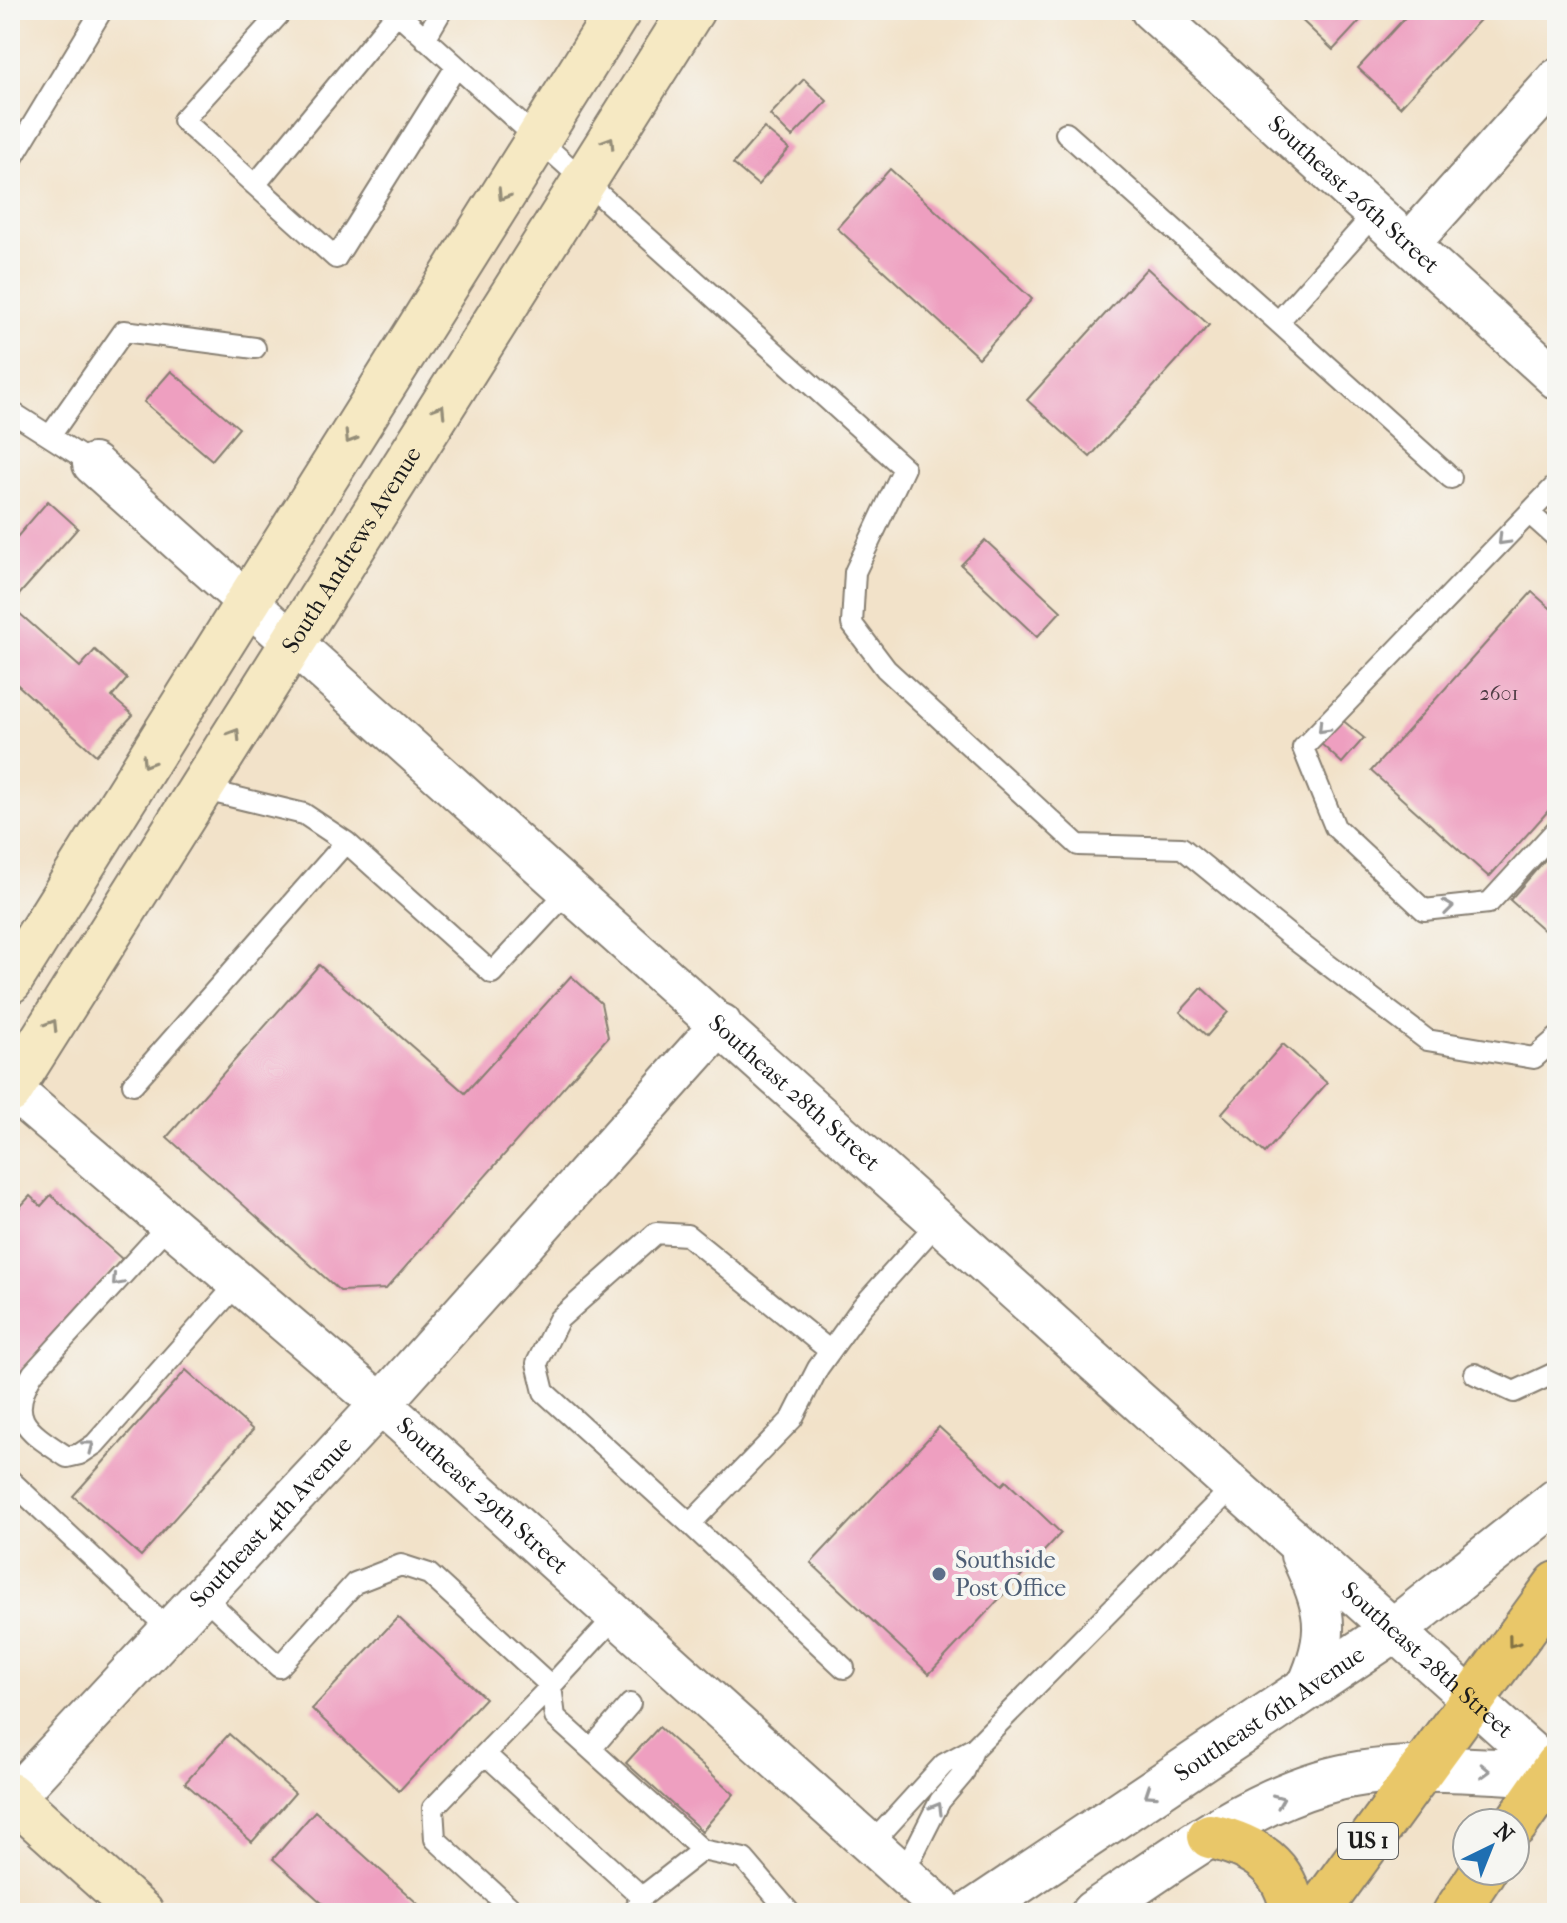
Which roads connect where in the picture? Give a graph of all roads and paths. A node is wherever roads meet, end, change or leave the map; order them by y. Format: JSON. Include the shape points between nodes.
{"nodes":[{"id":1,"x":102,"y":10,"type":"edge"},
{"id":2,"x":283,"y":10,"type":"edge"},
{"id":3,"x":442,"y":10,"type":"edge"},
{"id":4,"x":619,"y":10,"type":"edge"},
{"id":5,"x":692,"y":10,"type":"edge"},
{"id":6,"x":1151,"y":10,"type":"edge"},
{"id":7,"x":396,"y":12,"type":"edge"},
{"id":8,"x":425,"y":39,"type":"junction"},
{"id":9,"x":456,"y":67,"type":"junction"},
{"id":10,"x":1557,"y":79,"type":"edge"},
{"id":11,"x":1066,"y":133,"type":"dead end"},
{"id":12,"x":537,"y":140,"type":"junction"},
{"id":13,"x":10,"y":162,"type":"edge"},
{"id":14,"x":584,"y":182,"type":"junction"},
{"id":15,"x":255,"y":185,"type":"junction"},
{"id":16,"x":1376,"y":212,"type":"junction"},
{"id":17,"x":1410,"y":243,"type":"junction"},
{"id":18,"x":1278,"y":322,"type":"junction"},
{"id":19,"x":255,"y":348,"type":"dead end"},
{"id":20,"x":1557,"y":379,"type":"edge"},
{"id":21,"x":10,"y":411,"type":"edge"},
{"id":22,"x":50,"y":436,"type":"junction"},
{"id":23,"x":93,"y":464,"type":"joint"},
{"id":24,"x":1451,"y":478,"type":"dead end"},
{"id":25,"x":1557,"y":484,"type":"edge"},
{"id":26,"x":1529,"y":513,"type":"junction"},
{"id":27,"x":1557,"y":538,"type":"edge"},
{"id":28,"x":248,"y":600,"type":"junction"},
{"id":29,"x":294,"y":641,"type":"junction"},
{"id":30,"x":201,"y":789,"type":"junction"},
{"id":31,"x":1557,"y":829,"type":"edge"},
{"id":32,"x":346,"y":842,"type":"junction"},
{"id":33,"x":570,"y":889,"type":"junction"},
{"id":34,"x":10,"y":981,"type":"edge"},
{"id":35,"x":721,"y":1024,"type":"junction"},
{"id":36,"x":1557,"y":1038,"type":"edge"},
{"id":37,"x":133,"y":1084,"type":"dead end"},
{"id":38,"x":10,"y":1089,"type":"edge"},
{"id":39,"x":939,"y":1221,"type":"junction"},
{"id":40,"x":169,"y":1224,"type":"junction"},
{"id":41,"x":238,"y":1283,"type":"junction"},
{"id":42,"x":830,"y":1351,"type":"junction"},
{"id":43,"x":1557,"y":1372,"type":"edge"},
{"id":44,"x":1475,"y":1374,"type":"dead end"},
{"id":45,"x":381,"y":1404,"type":"junction"},
{"id":46,"x":10,"y":1480,"type":"edge"},
{"id":47,"x":1233,"y":1487,"type":"junction"},
{"id":48,"x":1557,"y":1501,"type":"edge"},
{"id":49,"x":690,"y":1524,"type":"junction"},
{"id":50,"x":1297,"y":1544,"type":"junction"},
{"id":51,"x":1557,"y":1584,"type":"edge"},
{"id":52,"x":202,"y":1595,"type":"junction"},
{"id":53,"x":617,"y":1615,"type":"junction"},
{"id":54,"x":170,"y":1630,"type":"junction"},
{"id":55,"x":1394,"y":1630,"type":"junction"},
{"id":56,"x":844,"y":1668,"type":"dead end"},
{"id":57,"x":551,"y":1686,"type":"junction"},
{"id":58,"x":1307,"y":1687,"type":"junction"},
{"id":59,"x":1469,"y":1701,"type":"junction"},
{"id":60,"x":630,"y":1704,"type":"dead end"},
{"id":61,"x":974,"y":1748,"type":"junction"},
{"id":62,"x":591,"y":1749,"type":"junction"},
{"id":63,"x":485,"y":1754,"type":"junction"},
{"id":64,"x":1420,"y":1768,"type":"junction"},
{"id":65,"x":1555,"y":1772,"type":"edge"},
{"id":66,"x":11,"y":1798,"type":"edge"},
{"id":67,"x":1529,"y":1807,"type":"edge"},
{"id":68,"x":1210,"y":1836,"type":"junction"},
{"id":69,"x":872,"y":1843,"type":"junction"},
{"id":70,"x":702,"y":1850,"type":"junction"},
{"id":71,"x":904,"y":1872,"type":"junction"},
{"id":72,"x":1472,"y":1887,"type":"edge"},
{"id":73,"x":637,"y":1905,"type":"edge"},
{"id":74,"x":141,"y":1913,"type":"edge"},
{"id":75,"x":516,"y":1913,"type":"edge"},
{"id":76,"x":790,"y":1913,"type":"edge"},
{"id":77,"x":947,"y":1913,"type":"edge"},
{"id":78,"x":972,"y":1913,"type":"edge"},
{"id":79,"x":1093,"y":1913,"type":"edge"},
{"id":80,"x":1293,"y":1913,"type":"edge"},
{"id":81,"x":1317,"y":1913,"type":"edge"},
{"id":82,"x":1455,"y":1913,"type":"edge"}],
"edges":[{"from":1,"to":13,"type":"lane"},
{"from":2,"to":15,"type":"lane","via":[[183,120]]},
{"from":3,"to":8,"type":"lane"},
{"from":4,"to":12,"type":"main road"},
{"from":14,"to":5,"type":"main road","name":"South Andrews Avenue","one_way":true},
{"from":6,"to":16,"type":"street","name":"Southeast 26th Street"},
{"from":7,"to":8,"type":"lane"},
{"from":7,"to":15,"type":"lane"},
{"from":8,"to":9,"type":"lane"},
{"from":9,"to":12,"type":"lane"},
{"from":9,"to":15,"type":"lane","via":[[336,258]]},
{"from":10,"to":17,"type":"street"},
{"from":11,"to":18,"type":"lane"},
{"from":12,"to":14,"type":"lane"},
{"from":12,"to":28,"type":"main road","one_way":true},
{"from":29,"to":14,"type":"main road","name":"South Andrews Avenue","one_way":true},
{"from":14,"to":36,"type":"lane","via":[[904,468],[855,572],[852,624],[886,669],[1078,845],[1182,848],[1427,1040],[1534,1058]]},
{"from":16,"to":17,"type":"street","name":"Southeast 26th Street"},
{"from":16,"to":18,"type":"lane"},
{"from":17,"to":20,"type":"street","name":"Southeast 26th Street"},
{"from":18,"to":24,"type":"lane"},
{"from":19,"to":22,"type":"lane","via":[[124,331]]},
{"from":21,"to":22,"type":"lane"},
{"from":22,"to":23,"type":"lane"},
{"from":23,"to":28,"type":"street","name":"Southeast 28th Street"},
{"from":25,"to":26,"type":"lane"},
{"from":26,"to":27,"type":"lane"},
{"from":26,"to":31,"type":"lane","one_way":true,"via":[[1303,748],[1335,827],[1424,910],[1489,903]]},
{"from":28,"to":29,"type":"street","name":"Southeast 28th Street"},
{"from":28,"to":34,"type":"main road","one_way":true},
{"from":30,"to":29,"type":"main road","name":"South Andrews Avenue","one_way":true},
{"from":29,"to":33,"type":"street","name":"Southeast 28th Street"},
{"from":30,"to":32,"type":"lane","via":[[304,814]]},
{"from":38,"to":30,"type":"main road","name":"South Andrews Avenue","one_way":true},
{"from":32,"to":33,"type":"lane","via":[[492,973]]},
{"from":32,"to":37,"type":"lane"},
{"from":33,"to":35,"type":"street","name":"Southeast 28th Street"},
{"from":35,"to":39,"type":"street","name":"Southeast 28th Street"},
{"from":35,"to":45,"type":"street","name":"Southeast 4th Avenue"},
{"from":38,"to":40,"type":"street","name":"Southeast 29th Street"},
{"from":39,"to":42,"type":"lane"},
{"from":39,"to":47,"type":"street","name":"Southeast 28th Street"},
{"from":40,"to":41,"type":"street","name":"Southeast 29th Street"},
{"from":40,"to":41,"type":"lane","one_way":true,"via":[[33,1373],[17,1404],[32,1430],[67,1457],[95,1444]]},
{"from":41,"to":45,"type":"street","name":"Southeast 29th Street"},
{"from":42,"to":49,"type":"lane","via":[[792,1419]]},
{"from":42,"to":49,"type":"lane","via":[[687,1235],[656,1233],[559,1319],[537,1363],[544,1392]]},
{"from":43,"to":44,"type":"lane","via":[[1514,1392]]},
{"from":45,"to":52,"type":"street","name":"Southeast 4th Avenue"},
{"from":45,"to":53,"type":"street","name":"Southeast 29th Street"},
{"from":46,"to":54,"type":"lane"},
{"from":47,"to":50,"type":"street","name":"Southeast 28th Street"},
{"from":47,"to":61,"type":"lane"},
{"from":48,"to":55,"type":"street","name":"Southeast 6th Avenue"},
{"from":49,"to":56,"type":"lane"},
{"from":50,"to":55,"type":"street","name":"Southeast 28th Street"},
{"from":50,"to":58,"type":"street","name":"Southeast 28th Street","via":[[1322,1601],[1320,1658]]},
{"from":51,"to":59,"type":"main road","number":"US 1","one_way":true},
{"from":52,"to":54,"type":"street","name":"Southeast 4th Avenue"},
{"from":52,"to":57,"type":"lane","via":[[279,1667],[355,1583],[401,1565],[429,1574]]},
{"from":53,"to":57,"type":"lane"},
{"from":53,"to":69,"type":"street","name":"Southeast 29th Street"},
{"from":54,"to":66,"type":"street","name":"Southeast 4th Avenue"},
{"from":55,"to":58,"type":"street","name":"Southeast 6th Avenue"},
{"from":55,"to":59,"type":"street","name":"Southeast 28th Street"},
{"from":57,"to":62,"type":"lane","via":[[555,1717]]},
{"from":57,"to":63,"type":"lane"},
{"from":58,"to":78,"type":"street","name":"Southeast 6th Avenue","one_way":true},
{"from":59,"to":64,"type":"main road","number":"US 1"},
{"from":59,"to":65,"type":"street","name":"Southeast 28th Street"},
{"from":60,"to":62,"type":"lane"},
{"from":61,"to":69,"type":"lane","via":[[944,1764]]},
{"from":71,"to":61,"type":"lane","one_way":true},
{"from":62,"to":70,"type":"lane"},
{"from":63,"to":73,"type":"lane"},
{"from":63,"to":75,"type":"lane","via":[[433,1808],[435,1839]]},
{"from":64,"to":65,"type":"street","one_way":true},
{"from":68,"to":64,"type":"street","one_way":true,"via":[[1320,1782]]},
{"from":64,"to":81,"type":"main road","number":"US 1"},
{"from":65,"to":67,"type":"main road"},
{"from":66,"to":74,"type":"main road"},
{"from":68,"to":79,"type":"street"},
{"from":68,"to":80,"type":"main road","via":[[1236,1842],[1269,1860],[1288,1892]]},
{"from":69,"to":71,"type":"street","name":"Southeast 29th Street"},
{"from":70,"to":73,"type":"lane"},
{"from":70,"to":76,"type":"lane","via":[[744,1859]]},
{"from":71,"to":77,"type":"street","name":"Southeast 29th Street"},
{"from":72,"to":82,"type":"main road"}]}
